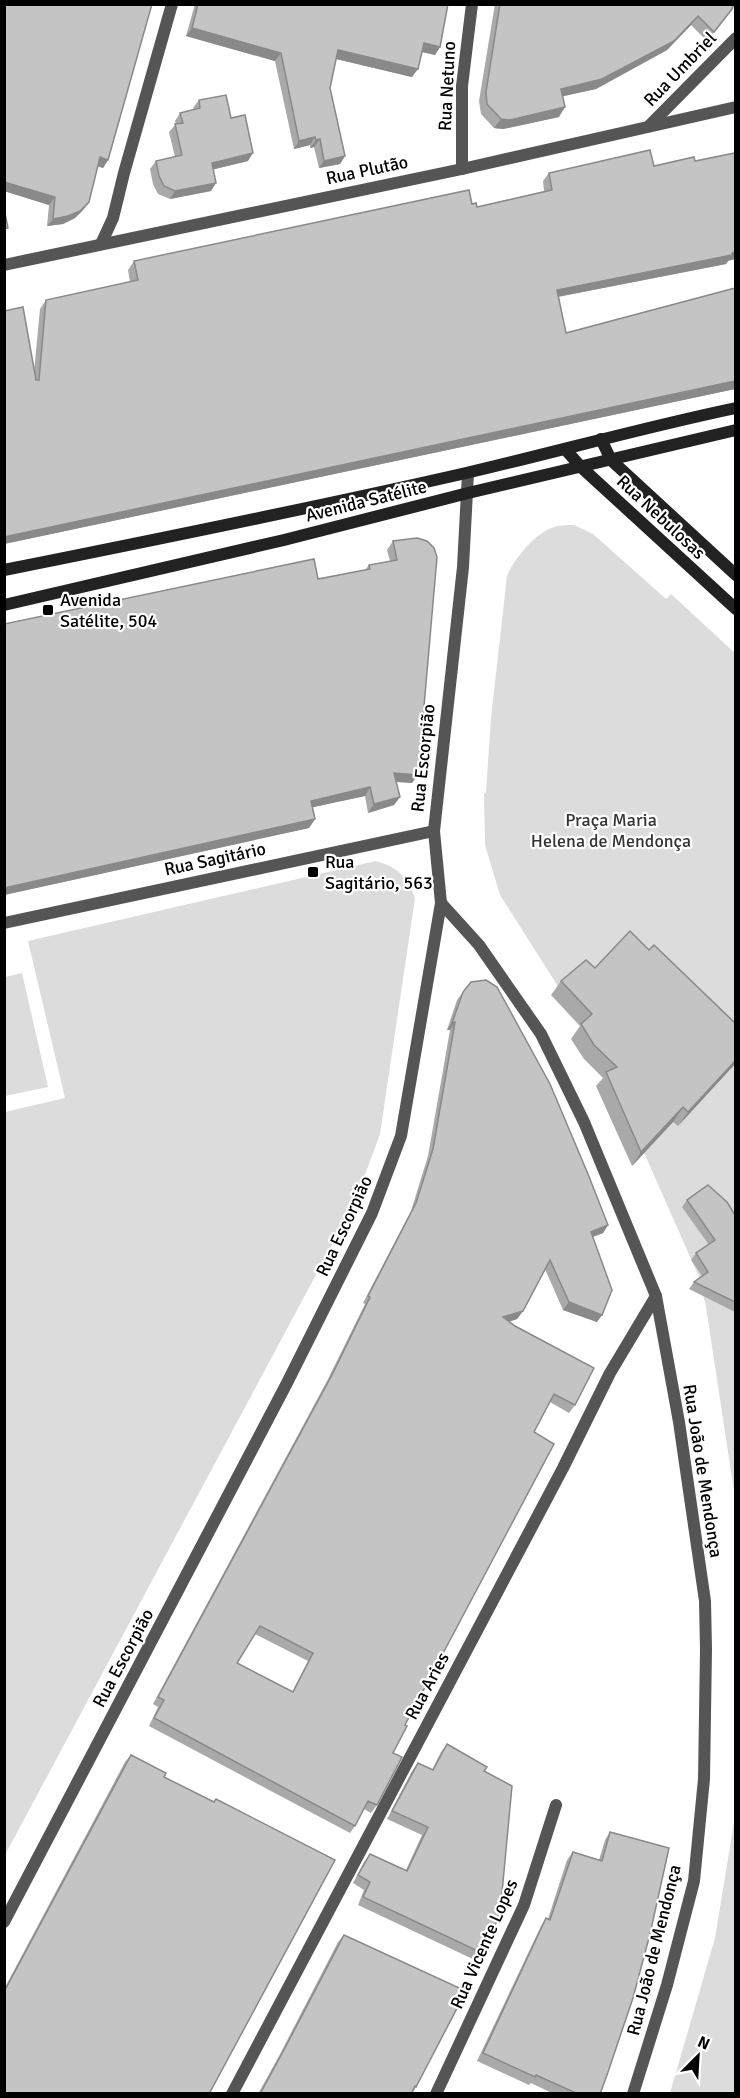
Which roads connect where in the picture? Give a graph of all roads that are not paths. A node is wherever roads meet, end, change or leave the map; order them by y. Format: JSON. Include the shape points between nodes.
{"nodes":[{"id":1,"x":172,"y":4,"type":"edge"},
{"id":2,"x":472,"y":4,"type":"edge"},
{"id":3,"x":735,"y":38,"type":"edge"},
{"id":4,"x":735,"y":107,"type":"edge"},
{"id":5,"x":650,"y":125,"type":"junction"},
{"id":6,"x":462,"y":169,"type":"junction"},
{"id":7,"x":101,"y":244,"type":"junction"},
{"id":8,"x":4,"y":265,"type":"edge"},
{"id":9,"x":735,"y":408,"type":"edge"},
{"id":10,"x":735,"y":430,"type":"edge"},
{"id":11,"x":601,"y":439,"type":"junction"},
{"id":12,"x":565,"y":449,"type":"junction"},
{"id":13,"x":611,"y":460,"type":"junction"},
{"id":14,"x":581,"y":467,"type":"junction"},
{"id":15,"x":468,"y":473,"type":"junction"},
{"id":16,"x":468,"y":493,"type":"junction"},
{"id":17,"x":4,"y":570,"type":"edge"},
{"id":18,"x":735,"y":575,"type":"edge"},
{"id":19,"x":4,"y":605,"type":"edge"},
{"id":20,"x":735,"y":609,"type":"edge"},
{"id":21,"x":434,"y":831,"type":"junction"},
{"id":22,"x":441,"y":903,"type":"junction"},
{"id":23,"x":4,"y":923,"type":"edge"},
{"id":24,"x":656,"y":1296,"type":"junction"},
{"id":25,"x":556,"y":1805,"type":"dead end"},
{"id":26,"x":4,"y":1922,"type":"edge"},
{"id":27,"x":232,"y":2094,"type":"edge"},
{"id":28,"x":435,"y":2094,"type":"edge"},
{"id":29,"x":633,"y":2094,"type":"edge"}],
"edges":[{"from":1,"to":7,"type":"street","via":[[113,218]]},
{"from":2,"to":6,"type":"street","name":"Rua Netuno","via":[[462,86]]},
{"from":3,"to":5,"type":"street","name":"Rua Umbriel"},
{"from":4,"to":5,"type":"street","name":"Rua Plutão"},
{"from":5,"to":6,"type":"street","name":"Rua Plutão"},
{"from":6,"to":7,"type":"street","name":"Rua Plutão"},
{"from":7,"to":8,"type":"street","name":"Rua Plutão"},
{"from":9,"to":11,"type":"main road","name":"Avenida Satélite"},
{"from":10,"to":13,"type":"main road","name":"Avenida Satélite"},
{"from":11,"to":12,"type":"main road","name":"Avenida Satélite"},
{"from":11,"to":13,"type":"main road","name":"Rua Nebulosas"},
{"from":12,"to":14,"type":"main road","name":"Rua Nebulosas"},
{"from":12,"to":15,"type":"main road","name":"Avenida Satélite"},
{"from":13,"to":14,"type":"main road","name":"Avenida Satélite"},
{"from":13,"to":18,"type":"main road","name":"Rua Nebulosas"},
{"from":14,"to":16,"type":"main road","name":"Avenida Satélite"},
{"from":14,"to":20,"type":"main road","name":"Rua Nebulosas"},
{"from":15,"to":16,"type":"street","name":"Rua Escorpião"},
{"from":15,"to":17,"type":"main road","name":"Avenida Satélite"},
{"from":16,"to":19,"type":"main road","name":"Avenida Satélite"},
{"from":16,"to":21,"type":"street","name":"Rua Escorpião"},
{"from":21,"to":22,"type":"street","name":"Rua Escorpião"},
{"from":21,"to":23,"type":"street","name":"Rua Sagitário"},
{"from":22,"to":24,"type":"street","name":"Rua João de Mendonça","via":[[479,945],[541,1034],[584,1122]]},
{"from":22,"to":26,"type":"street","name":"Rua Escorpião","via":[[401,1136],[372,1213],[282,1394]]},
{"from":24,"to":27,"type":"street","name":"Rua Aries","via":[[610,1373]]},
{"from":24,"to":29,"type":"street","name":"Rua João de Mendonça","via":[[705,1601],[704,1779],[694,1881]]},
{"from":25,"to":28,"type":"street","name":"Rua Vicente Lopes","via":[[524,1905]]}]}
